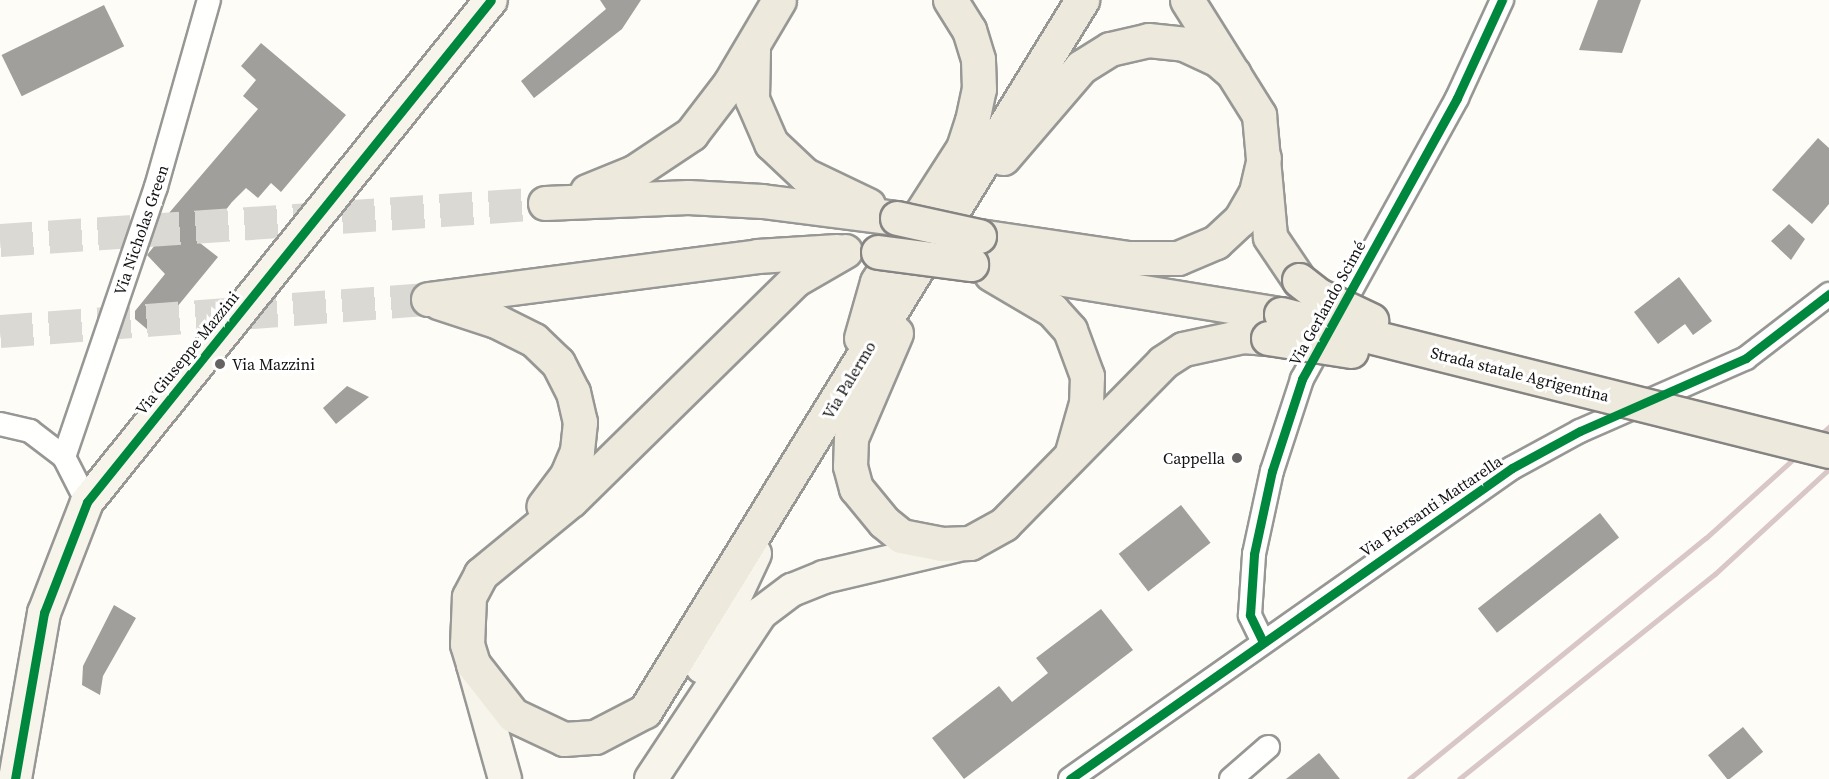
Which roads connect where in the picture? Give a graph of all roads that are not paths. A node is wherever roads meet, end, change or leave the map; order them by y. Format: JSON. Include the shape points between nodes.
{"nodes":[{"id":1,"x":209,"y":0,"type":"edge"},
{"id":2,"x":491,"y":0,"type":"edge"},
{"id":3,"x":779,"y":0,"type":"edge"},
{"id":4,"x":951,"y":0,"type":"edge"},
{"id":5,"x":1082,"y":0,"type":"edge"},
{"id":6,"x":1186,"y":0,"type":"edge"},
{"id":7,"x":1502,"y":0,"type":"edge"},
{"id":8,"x":759,"y":30,"type":"junction"},
{"id":9,"x":1234,"y":74,"type":"junction"},
{"id":10,"x":1264,"y":158,"type":"junction"},
{"id":11,"x":897,"y":218,"type":"junction"},
{"id":12,"x":931,"y":245,"type":"junction"},
{"id":13,"x":975,"y":250,"type":"junction"},
{"id":14,"x":844,"y":251,"type":"junction"},
{"id":15,"x":1829,"y":294,"type":"edge"},
{"id":16,"x":1274,"y":326,"type":"junction"},
{"id":17,"x":1549,"y":381,"type":"junction"},
{"id":18,"x":847,"y":383,"type":"junction"},
{"id":19,"x":0,"y":424,"type":"edge"},
{"id":20,"x":1829,"y":451,"type":"edge"},
{"id":21,"x":1071,"y":455,"type":"junction"},
{"id":22,"x":64,"y":457,"type":"junction"},
{"id":23,"x":790,"y":480,"type":"junction"},
{"id":24,"x":87,"y":502,"type":"junction"},
{"id":25,"x":970,"y":543,"type":"junction"},
{"id":26,"x":503,"y":554,"type":"junction"},
{"id":27,"x":1262,"y":640,"type":"junction"},
{"id":28,"x":473,"y":664,"type":"junction"},
{"id":29,"x":1268,"y":747,"type":"dead end"},
{"id":30,"x":15,"y":779,"type":"edge"},
{"id":31,"x":505,"y":779,"type":"edge"},
{"id":32,"x":651,"y":779,"type":"edge"},
{"id":33,"x":1070,"y":779,"type":"edge"},
{"id":34,"x":1231,"y":779,"type":"edge"}],
"edges":[{"from":1,"to":22,"type":"street","name":"Via Nicholas Green","via":[[189,82]]},
{"from":2,"to":24,"type":"street","name":"Via Giuseppe Mazzini"},
{"from":3,"to":8,"type":"main road"},
{"from":4,"to":18,"type":"main road","via":[[969,30],[978,59],[979,89],[972,121],[963,148],[877,282]]},
{"from":5,"to":12,"type":"main road","name":"Via Palermo"},
{"from":6,"to":9,"type":"main road"},
{"from":7,"to":27,"type":"street","name":"Via Gerlando Scimé","via":[[1457,98],[1302,379],[1272,471],[1254,554],[1250,615]]},
{"from":8,"to":11,"type":"main road","via":[[750,84],[756,116],[771,143],[805,175]]},
{"from":8,"to":11,"type":"main road","via":[[730,83],[691,134],[634,172],[545,203],[698,198]]},
{"from":9,"to":10,"type":"main road","via":[[1259,115]]},
{"from":9,"to":12,"type":"main road","via":[[1205,52],[1165,40],[1128,43],[1094,57]]},
{"from":10,"to":13,"type":"main road","via":[[1256,192],[1240,220],[1216,242],[1178,258]]},
{"from":10,"to":17,"type":"main road","bridge":true,"via":[[1270,237],[1299,280],[1350,313]]},
{"from":11,"to":13,"type":"main road","bridge":true},
{"from":12,"to":18,"type":"main road","name":"Via Palermo"},
{"from":12,"to":25,"type":"main road","via":[[851,438],[850,466],[870,510],[901,536],[922,543]]},
{"from":13,"to":14,"type":"main road","bridge":true},
{"from":13,"to":16,"type":"main road"},
{"from":13,"to":21,"type":"main road","via":[[1052,310],[1070,330],[1087,376],[1086,403]]},
{"from":14,"to":26,"type":"main road","via":[[795,280],[571,500]]},
{"from":14,"to":26,"type":"main road","via":[[757,256],[428,299],[496,321],[534,340],[558,363],[573,392],[580,422],[577,452],[567,475]]},
{"from":15,"to":27,"type":"street","name":"Via Piersanti Mattarella","via":[[1746,358],[1580,431],[1512,468]]},
{"from":16,"to":17,"type":"main road","bridge":true},
{"from":16,"to":21,"type":"main road","via":[[1183,349],[1163,362]]},
{"from":17,"to":20,"type":"main road","name":"Strada statale Agrigentina","bridge":true},
{"from":18,"to":23,"type":"main road","name":"Via Palermo"},
{"from":19,"to":22,"type":"street","via":[[30,431]]},
{"from":21,"to":25,"type":"main road","via":[[1025,505]]},
{"from":22,"to":24,"type":"street"},
{"from":23,"to":28,"type":"main road","via":[[665,684],[645,711],[622,727],[595,737],[564,739],[538,729],[513,715]]},
{"from":23,"to":32,"type":"street","name":"Via Palermo"},
{"from":24,"to":30,"type":"street","name":"Via Giuseppe Mazzini","via":[[44,613]]},
{"from":25,"to":32,"type":"street","via":[[824,577],[792,590],[761,613]]},
{"from":26,"to":28,"type":"main road","via":[[481,574],[469,597],[466,644]]},
{"from":27,"to":33,"type":"street","name":"Via Piersanti Mattarella"},
{"from":28,"to":31,"type":"street"},
{"from":29,"to":34,"type":"street"}]}
